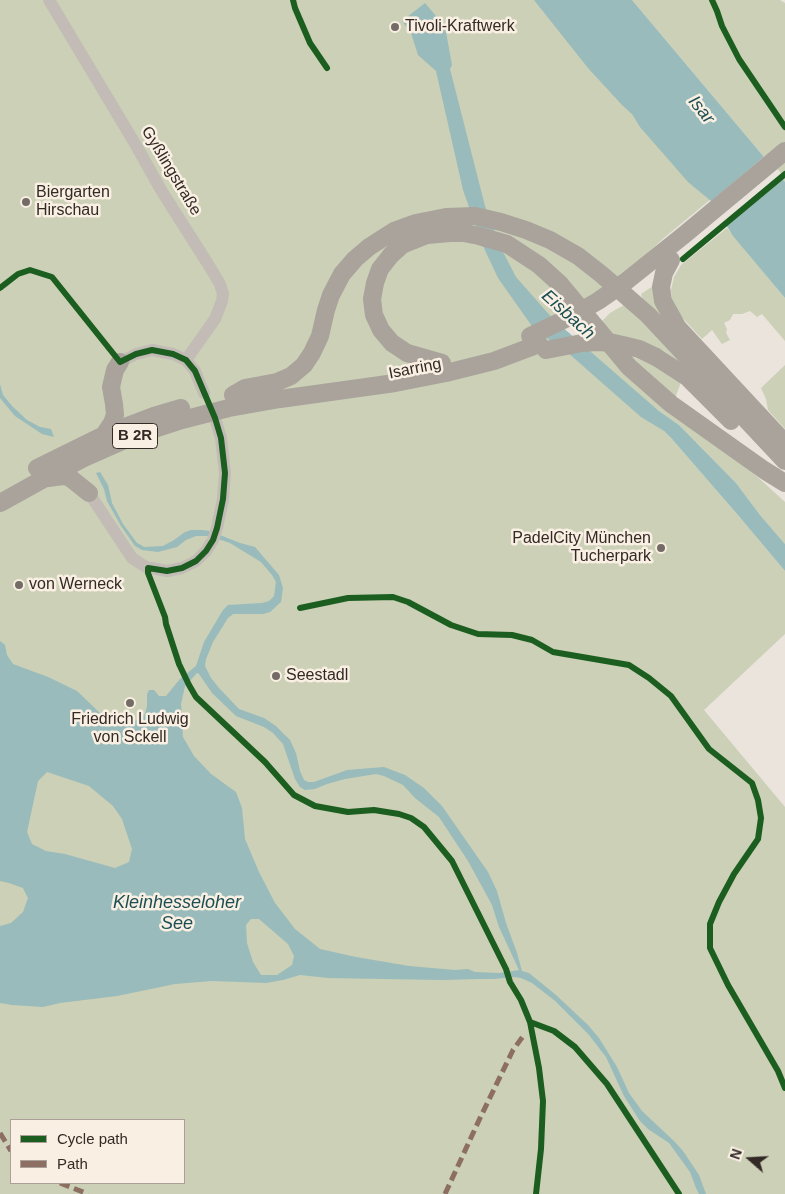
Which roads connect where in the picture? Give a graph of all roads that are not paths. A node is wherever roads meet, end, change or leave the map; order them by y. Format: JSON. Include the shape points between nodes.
{"nodes":[{"id":1,"x":49,"y":0,"type":"edge"},
{"id":2,"x":785,"y":152,"type":"edge"},
{"id":3,"x":785,"y":165,"type":"edge"},
{"id":4,"x":448,"y":225,"type":"junction"},
{"id":5,"x":674,"y":253,"type":"junction"},
{"id":6,"x":534,"y":345,"type":"junction"},
{"id":7,"x":186,"y":360,"type":"junction"},
{"id":8,"x":120,"y":362,"type":"joint"},
{"id":9,"x":442,"y":364,"type":"junction"},
{"id":10,"x":204,"y":393,"type":"dead end"},
{"id":11,"x":233,"y":395,"type":"junction"},
{"id":12,"x":114,"y":404,"type":"junction"},
{"id":13,"x":154,"y":416,"type":"junction"},
{"id":14,"x":215,"y":418,"type":"dead end"},
{"id":15,"x":104,"y":435,"type":"junction"},
{"id":16,"x":785,"y":443,"type":"edge"},
{"id":17,"x":80,"y":454,"type":"junction"},
{"id":18,"x":785,"y":461,"type":"edge"},
{"id":19,"x":785,"y":478,"type":"edge"},
{"id":20,"x":38,"y":482,"type":"junction"},
{"id":21,"x":785,"y":483,"type":"edge"},
{"id":22,"x":0,"y":490,"type":"edge"},
{"id":23,"x":89,"y":493,"type":"junction"},
{"id":24,"x":0,"y":503,"type":"edge"}],
"edges":[{"from":1,"to":7,"type":"street","name":"Gyßlingstraße","via":[[220,284],[222,301],[215,319]]},
{"from":2,"to":5,"type":"highway","name":"Isarring","number":"B 2R"},
{"from":3,"to":5,"type":"highway","name":"Isarring","number":"B 2R"},
{"from":4,"to":9,"type":"highway","via":[[402,245],[391,255],[380,269],[372,299],[380,330],[392,343],[407,353]]},
{"from":4,"to":11,"type":"highway","via":[[416,223],[394,231],[369,247],[342,274],[329,302],[320,336],[304,365],[277,382],[245,388]]},
{"from":4,"to":18,"type":"highway","via":[[475,216],[501,222],[550,240],[578,256],[648,315]]},
{"from":4,"to":21,"type":"highway","via":[[507,244],[539,265],[560,284],[629,367],[671,404]]},
{"from":5,"to":6,"type":"highway","name":"Isarring","number":"B 2R","via":[[603,310]]},
{"from":5,"to":16,"type":"highway","via":[[664,273],[662,301],[678,328]]},
{"from":6,"to":9,"type":"highway","name":"Isarring","via":[[492,350]]},
{"from":6,"to":17,"type":"highway","name":"Isarring","number":"B 2R","via":[[473,367],[412,380],[222,410]]},
{"from":6,"to":19,"type":"highway","bridge":true,"via":[[614,343],[656,357],[687,377]]},
{"from":7,"to":8,"type":"street","via":[[152,350]]},
{"from":7,"to":10,"type":"street","via":[[195,371]]},
{"from":8,"to":12,"type":"highway","via":[[111,387]]},
{"from":9,"to":11,"type":"highway","name":"Isarring","via":[[394,374]]},
{"from":11,"to":13,"type":"highway","name":"Isarring"},
{"from":12,"to":13,"type":"highway","via":[[131,414]]},
{"from":12,"to":15,"type":"highway","via":[[115,414]]},
{"from":13,"to":15,"type":"highway","name":"Isarring"},
{"from":14,"to":23,"type":"street","via":[[221,438],[223,498],[213,540],[196,561],[167,571],[148,568],[132,558]]},
{"from":15,"to":17,"type":"highway","name":"Isarring"},
{"from":17,"to":20,"type":"highway","name":"Isarring","number":"B 2R"},
{"from":17,"to":22,"type":"highway","name":"Isarring","number":"B 2R","via":[[25,475]]},
{"from":17,"to":23,"type":"highway","via":[[82,480]]},
{"from":20,"to":23,"type":"highway","via":[[63,476]]},
{"from":20,"to":24,"type":"highway","name":"Isarring","number":"B 2R"}]}
